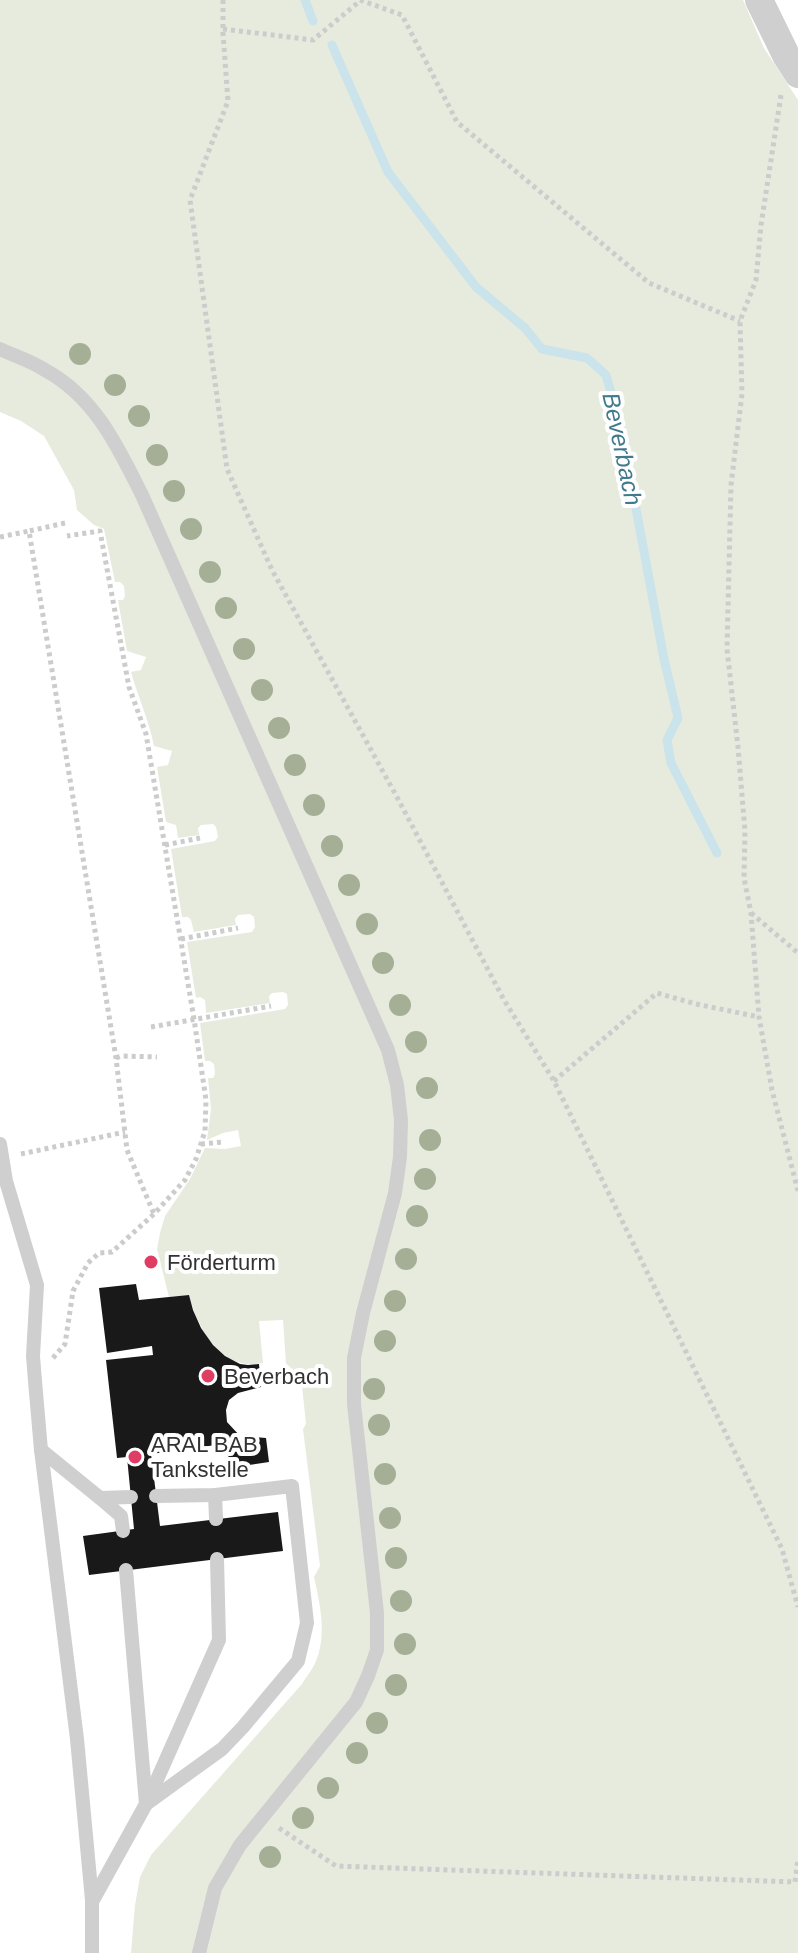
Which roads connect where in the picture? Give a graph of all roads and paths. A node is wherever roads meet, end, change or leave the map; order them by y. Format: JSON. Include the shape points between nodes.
{"nodes":[{"id":1,"x":223,"y":0,"type":"edge"},
{"id":2,"x":360,"y":0,"type":"edge"},
{"id":3,"x":759,"y":0,"type":"edge"},
{"id":4,"x":223,"y":29,"type":"junction"},
{"id":5,"x":792,"y":66,"type":"edge"},
{"id":6,"x":740,"y":321,"type":"junction"},
{"id":7,"x":0,"y":349,"type":"edge"},
{"id":8,"x":65,"y":523,"type":"dead end"},
{"id":9,"x":29,"y":531,"type":"junction"},
{"id":10,"x":67,"y":536,"type":"dead end"},
{"id":11,"x":0,"y":537,"type":"edge"},
{"id":12,"x":200,"y":838,"type":"dead end"},
{"id":13,"x":165,"y":845,"type":"junction"},
{"id":14,"x":751,"y":913,"type":"junction"},
{"id":15,"x":238,"y":928,"type":"dead end"},
{"id":16,"x":181,"y":939,"type":"junction"},
{"id":17,"x":798,"y":953,"type":"edge"},
{"id":18,"x":271,"y":1006,"type":"dead end"},
{"id":19,"x":759,"y":1017,"type":"junction"},
{"id":20,"x":194,"y":1019,"type":"junction"},
{"id":21,"x":151,"y":1027,"type":"dead end"},
{"id":22,"x":157,"y":1057,"type":"dead end"},
{"id":23,"x":116,"y":1058,"type":"junction"},
{"id":24,"x":554,"y":1081,"type":"junction"},
{"id":25,"x":125,"y":1132,"type":"junction"},
{"id":26,"x":224,"y":1142,"type":"dead end"},
{"id":27,"x":201,"y":1144,"type":"junction"},
{"id":28,"x":1,"y":1151,"type":"edge"},
{"id":29,"x":798,"y":1191,"type":"edge"},
{"id":30,"x":154,"y":1214,"type":"junction"},
{"id":31,"x":35,"y":1381,"type":"junction"},
{"id":32,"x":41,"y":1450,"type":"junction"},
{"id":33,"x":215,"y":1495,"type":"junction"},
{"id":34,"x":156,"y":1496,"type":"dead end"},
{"id":35,"x":131,"y":1497,"type":"dead end"},
{"id":36,"x":100,"y":1498,"type":"junction"},
{"id":37,"x":216,"y":1519,"type":"dead end"},
{"id":38,"x":123,"y":1531,"type":"dead end"},
{"id":39,"x":217,"y":1559,"type":"dead end"},
{"id":40,"x":126,"y":1570,"type":"dead end"},
{"id":41,"x":798,"y":1607,"type":"edge"},
{"id":42,"x":146,"y":1804,"type":"junction"},
{"id":43,"x":263,"y":1817,"type":"junction"},
{"id":44,"x":798,"y":1859,"type":"edge"},
{"id":45,"x":796,"y":1882,"type":"edge"},
{"id":46,"x":92,"y":1900,"type":"junction"},
{"id":47,"x":92,"y":1953,"type":"edge"},
{"id":48,"x":199,"y":1953,"type":"edge"}],
"edges":[{"from":1,"to":4,"type":"path"},
{"from":2,"to":4,"type":"path","via":[[313,40]]},
{"from":2,"to":6,"type":"path","via":[[402,15],[457,122],[649,283]]},
{"from":3,"to":5,"type":"street"},
{"from":4,"to":24,"type":"path","via":[[228,101],[190,200],[227,469],[272,570],[504,1000]]},
{"from":5,"to":6,"type":"path","via":[[761,225],[756,280]]},
{"from":6,"to":14,"type":"path","via":[[742,394],[731,485],[727,649]]},
{"from":7,"to":43,"type":"lane","via":[[66,383],[117,445],[388,1050],[397,1085],[401,1120],[395,1193],[354,1358],[377,1650],[356,1702]]},
{"from":8,"to":9,"type":"path"},
{"from":9,"to":11,"type":"path"},
{"from":9,"to":23,"type":"path"},
{"from":10,"to":13,"type":"path","via":[[100,531]]},
{"from":12,"to":13,"type":"path"},
{"from":13,"to":16,"type":"path"},
{"from":14,"to":17,"type":"path"},
{"from":14,"to":19,"type":"path"},
{"from":15,"to":16,"type":"path"},
{"from":16,"to":20,"type":"path"},
{"from":18,"to":20,"type":"path"},
{"from":19,"to":24,"type":"path","via":[[657,993]]},
{"from":19,"to":29,"type":"path"},
{"from":20,"to":21,"type":"path"},
{"from":20,"to":27,"type":"path","via":[[206,1100]]},
{"from":22,"to":23,"type":"path"},
{"from":23,"to":25,"type":"path"},
{"from":24,"to":41,"type":"path","via":[[782,1549]]},
{"from":25,"to":28,"type":"path"},
{"from":25,"to":30,"type":"path","via":[[127,1150]]},
{"from":26,"to":27,"type":"path"},
{"from":27,"to":30,"type":"path","via":[[185,1180]]},
{"from":28,"to":31,"type":"lane","via":[[37,1285]]},
{"from":30,"to":31,"type":"path","via":[[112,1252],[99,1253],[88,1263],[73,1291],[65,1344]]},
{"from":31,"to":32,"type":"lane"},
{"from":32,"to":36,"type":"lane"},
{"from":32,"to":46,"type":"lane"},
{"from":33,"to":34,"type":"lane"},
{"from":33,"to":37,"type":"lane"},
{"from":33,"to":42,"type":"lane","via":[[292,1486],[307,1623],[298,1661],[243,1727],[222,1749]]},
{"from":35,"to":36,"type":"lane"},
{"from":36,"to":38,"type":"lane","via":[[121,1516]]},
{"from":39,"to":42,"type":"lane","via":[[219,1640]]},
{"from":40,"to":42,"type":"lane"},
{"from":42,"to":46,"type":"lane"},
{"from":43,"to":45,"type":"path","via":[[336,1866]]},
{"from":43,"to":48,"type":"lane","via":[[215,1888]]},
{"from":44,"to":45,"type":"path"},
{"from":46,"to":47,"type":"lane"}]}
